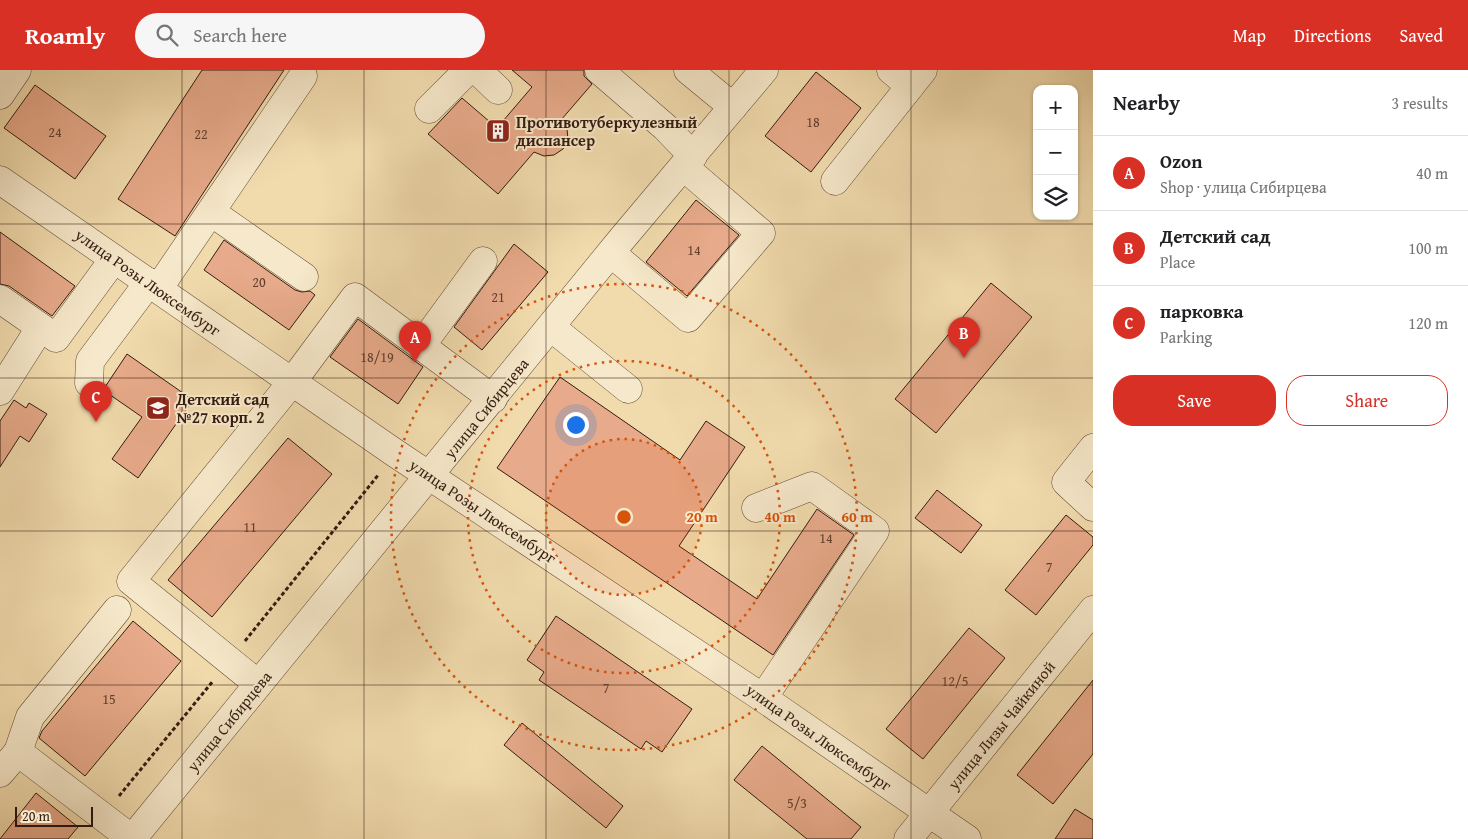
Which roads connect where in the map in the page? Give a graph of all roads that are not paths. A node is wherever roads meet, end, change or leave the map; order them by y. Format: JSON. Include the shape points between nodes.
{"nodes":[{"id":1,"x":17,"y":70,"type":"edge"},
{"id":2,"x":468,"y":70,"type":"edge"},
{"id":3,"x":477,"y":70,"type":"edge"},
{"id":4,"x":599,"y":70,"type":"edge"},
{"id":5,"x":688,"y":70,"type":"edge"},
{"id":6,"x":764,"y":70,"type":"edge"},
{"id":7,"x":908,"y":75,"type":"edge"},
{"id":8,"x":303,"y":76,"type":"dead end"},
{"id":9,"x":498,"y":90,"type":"dead end"},
{"id":10,"x":0,"y":95,"type":"edge"},
{"id":11,"x":733,"y":107,"type":"junction"},
{"id":12,"x":429,"y":109,"type":"dead end"},
{"id":13,"x":688,"y":162,"type":"junction"},
{"id":14,"x":835,"y":181,"type":"dead end"},
{"id":15,"x":1,"y":184,"type":"edge"},
{"id":16,"x":211,"y":212,"type":"junction"},
{"id":17,"x":611,"y":253,"type":"junction"},
{"id":18,"x":114,"y":259,"type":"junction"},
{"id":19,"x":483,"y":261,"type":"dead end"},
{"id":20,"x":304,"y":277,"type":"dead end"},
{"id":21,"x":153,"y":286,"type":"junction"},
{"id":22,"x":0,"y":299,"type":"edge"},
{"id":23,"x":40,"y":328,"type":"junction"},
{"id":24,"x":552,"y":328,"type":"junction"},
{"id":25,"x":421,"y":346,"type":"junction"},
{"id":26,"x":292,"y":382,"type":"junction"},
{"id":27,"x":89,"y":383,"type":"dead end"},
{"id":28,"x":628,"y":389,"type":"dead end"},
{"id":29,"x":0,"y":391,"type":"edge"},
{"id":30,"x":493,"y":399,"type":"junction"},
{"id":31,"x":1093,"y":448,"type":"edge"},
{"id":32,"x":430,"y":476,"type":"junction"},
{"id":33,"x":1093,"y":507,"type":"edge"},
{"id":34,"x":756,"y":508,"type":"dead end"},
{"id":35,"x":117,"y":610,"type":"dead end"},
{"id":36,"x":1093,"y":610,"type":"edge"},
{"id":37,"x":258,"y":684,"type":"junction"},
{"id":38,"x":763,"y":698,"type":"junction"},
{"id":39,"x":18,"y":752,"type":"junction"},
{"id":40,"x":0,"y":773,"type":"edge"},
{"id":41,"x":929,"y":813,"type":"junction"},
{"id":42,"x":132,"y":839,"type":"edge"},
{"id":43,"x":908,"y":839,"type":"edge"},
{"id":44,"x":968,"y":839,"type":"edge"}],
"edges":[{"from":1,"to":10,"type":"street"},
{"from":2,"to":12,"type":"street"},
{"from":3,"to":9,"type":"street"},
{"from":4,"to":13,"type":"street","via":[[665,127]]},
{"from":5,"to":11,"type":"street"},
{"from":6,"to":11,"type":"street","name":"улица Сибирцева"},
{"from":7,"to":14,"type":"street"},
{"from":8,"to":16,"type":"street"},
{"from":11,"to":13,"type":"street","name":"улица Сибирцева"},
{"from":13,"to":17,"type":"street","name":"улица Сибирцева"},
{"from":13,"to":17,"type":"street","via":[[761,233],[688,318]]},
{"from":15,"to":18,"type":"street","name":"улица Розы Люксембург"},
{"from":16,"to":20,"type":"street"},
{"from":16,"to":21,"type":"street"},
{"from":17,"to":24,"type":"street","name":"улица Сибирцева"},
{"from":18,"to":21,"type":"street","name":"улица Розы Люксембург"},
{"from":18,"to":23,"type":"street","via":[[56,338]]},
{"from":19,"to":25,"type":"street"},
{"from":21,"to":26,"type":"street","name":"улица Розы Люксембург"},
{"from":21,"to":27,"type":"street","via":[[90,361]]},
{"from":22,"to":23,"type":"street"},
{"from":23,"to":29,"type":"street"},
{"from":24,"to":28,"type":"street"},
{"from":24,"to":30,"type":"street","name":"улица Сибирцева"},
{"from":25,"to":26,"type":"street","via":[[355,297]]},
{"from":25,"to":30,"type":"street"},
{"from":26,"to":32,"type":"street","name":"улица Розы Люксембург"},
{"from":26,"to":37,"type":"street","via":[[131,581]]},
{"from":30,"to":32,"type":"street","name":"улица Сибирцева"},
{"from":31,"to":33,"type":"street","via":[[1066,482]]},
{"from":32,"to":37,"type":"street","name":"улица Сибирцева"},
{"from":32,"to":38,"type":"street","name":"улица Розы Люксембург"},
{"from":34,"to":38,"type":"street","via":[[812,486],[875,531]]},
{"from":35,"to":39,"type":"street","via":[[30,717]]},
{"from":36,"to":41,"type":"street","name":"улица Лизы Чайкиной"},
{"from":37,"to":42,"type":"street","name":"улица Сибирцева"},
{"from":38,"to":41,"type":"street","name":"улица Розы Люксембург"},
{"from":39,"to":40,"type":"street"},
{"from":39,"to":42,"type":"street"},
{"from":41,"to":43,"type":"street","name":"улица Лизы Чайкиной"},
{"from":41,"to":44,"type":"street","name":"улица Розы Люксембург"}]}
